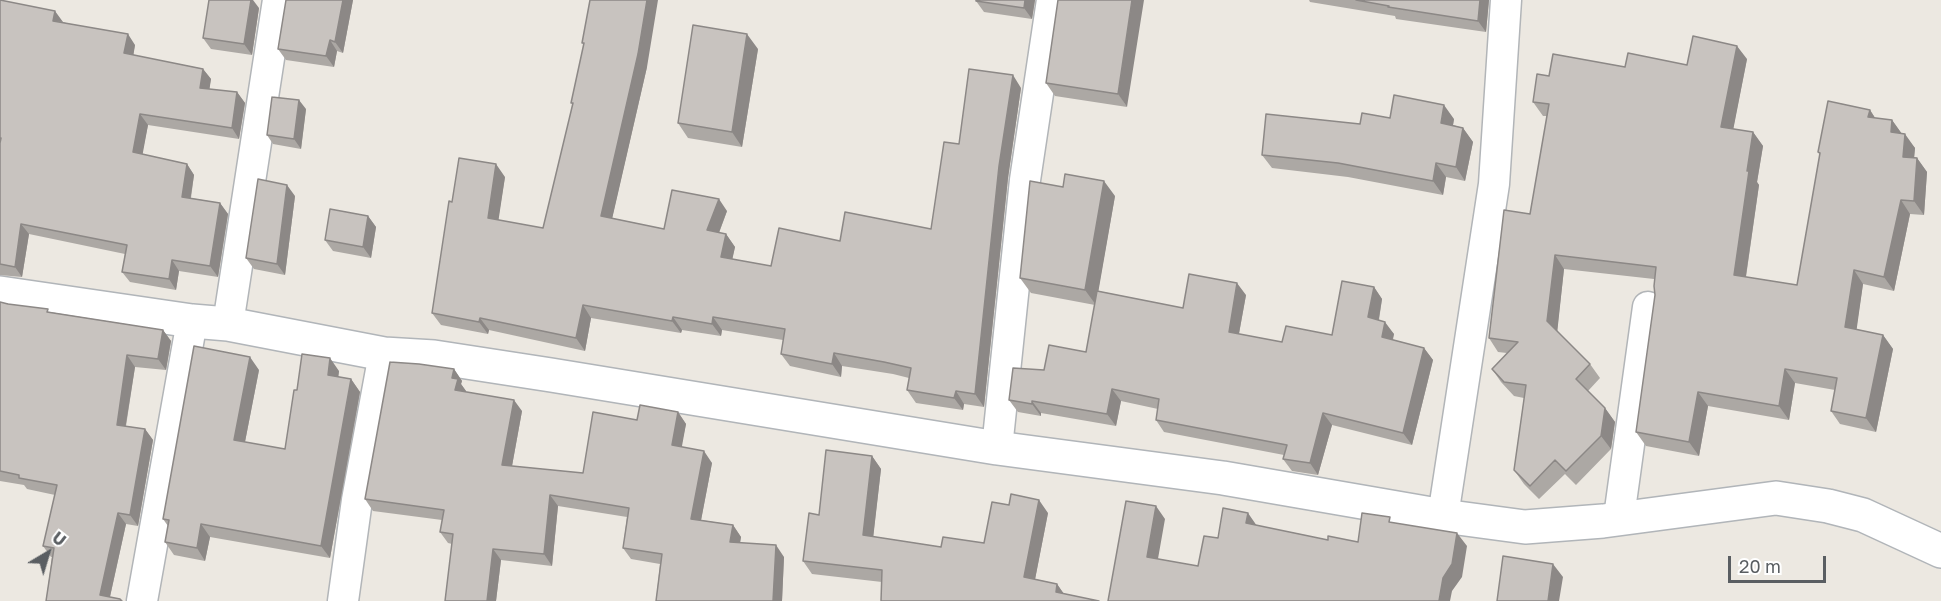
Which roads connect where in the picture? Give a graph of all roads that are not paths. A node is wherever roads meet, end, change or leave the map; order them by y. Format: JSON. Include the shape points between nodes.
{"nodes":[{"id":1,"x":278,"y":0,"type":"edge"},
{"id":2,"x":1052,"y":0,"type":"edge"},
{"id":3,"x":1506,"y":0,"type":"edge"},
{"id":4,"x":0,"y":293,"type":"edge"},
{"id":5,"x":1648,"y":307,"type":"dead end"},
{"id":6,"x":192,"y":321,"type":"junction"},
{"id":7,"x":228,"y":324,"type":"junction"},
{"id":8,"x":384,"y":354,"type":"junction"},
{"id":9,"x":997,"y":448,"type":"junction"},
{"id":10,"x":1443,"y":516,"type":"junction"},
{"id":11,"x":1619,"y":517,"type":"junction"},
{"id":12,"x":1941,"y":551,"type":"edge"},
{"id":13,"x":142,"y":601,"type":"edge"},
{"id":14,"x":343,"y":601,"type":"edge"}],
"edges":[{"from":1,"to":7,"type":"street"},
{"from":2,"to":9,"type":"street","via":[[1025,180]]},
{"from":3,"to":10,"type":"street","via":[[1494,184]]},
{"from":4,"to":6,"type":"street"},
{"from":5,"to":11,"type":"street"},
{"from":6,"to":7,"type":"street"},
{"from":6,"to":13,"type":"street"},
{"from":7,"to":8,"type":"street"},
{"from":8,"to":9,"type":"street","via":[[434,357]]},
{"from":8,"to":14,"type":"street"},
{"from":9,"to":10,"type":"street","via":[[1222,478]]},
{"from":10,"to":11,"type":"street","via":[[1525,527]]},
{"from":11,"to":12,"type":"street","via":[[1776,498],[1863,515]]}]}
